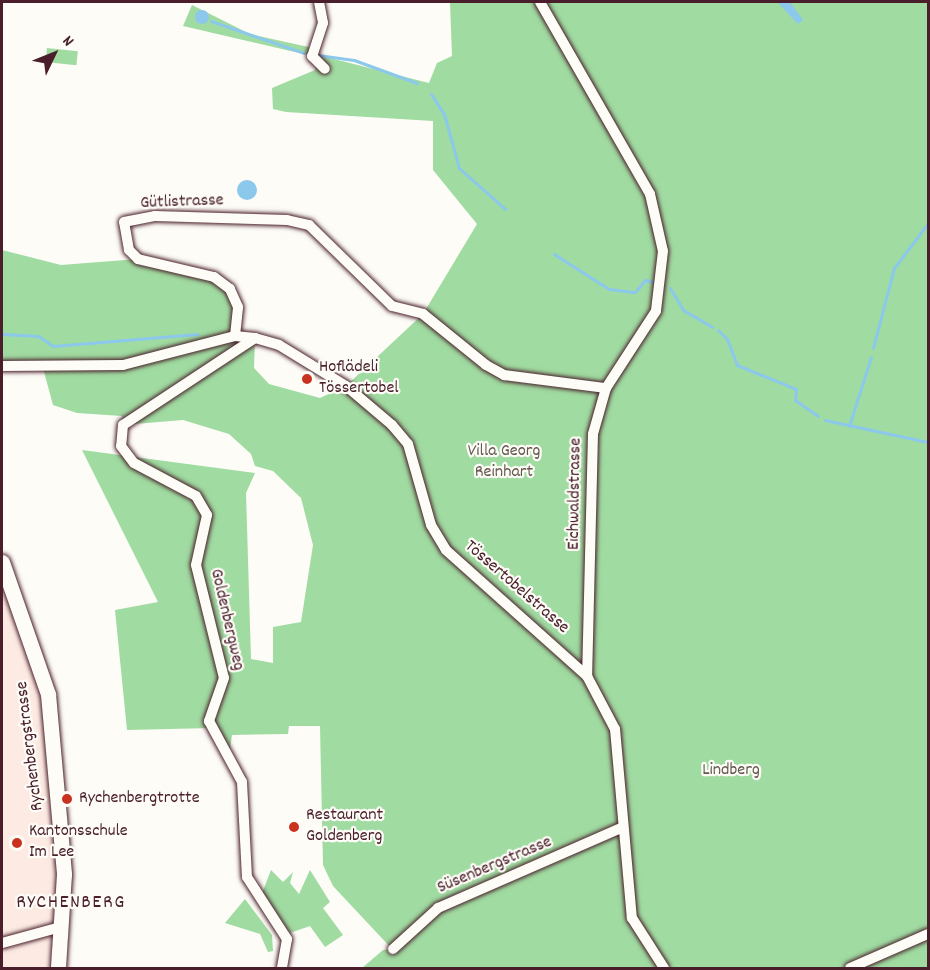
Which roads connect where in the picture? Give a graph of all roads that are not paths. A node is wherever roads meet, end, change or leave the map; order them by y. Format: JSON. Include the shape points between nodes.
{"nodes":[{"id":1,"x":319,"y":2,"type":"edge"},
{"id":2,"x":540,"y":2,"type":"edge"},
{"id":3,"x":325,"y":69,"type":"dead end"},
{"id":4,"x":235,"y":336,"type":"junction"},
{"id":5,"x":255,"y":338,"type":"junction"},
{"id":6,"x":2,"y":366,"type":"edge"},
{"id":7,"x":606,"y":388,"type":"junction"},
{"id":8,"x":2,"y":562,"type":"edge"},
{"id":9,"x":587,"y":676,"type":"junction"},
{"id":10,"x":621,"y":828,"type":"junction"},
{"id":11,"x":61,"y":927,"type":"junction"},
{"id":12,"x":928,"y":934,"type":"edge"},
{"id":13,"x":2,"y":943,"type":"edge"},
{"id":14,"x":393,"y":950,"type":"dead end"},
{"id":15,"x":58,"y":969,"type":"edge"},
{"id":16,"x":282,"y":969,"type":"edge"},
{"id":17,"x":664,"y":969,"type":"edge"},
{"id":18,"x":850,"y":969,"type":"edge"}],
"edges":[{"from":1,"to":3,"type":"street","via":[[323,23],[312,56]]},
{"from":2,"to":7,"type":"street","name":"Eichwaldstrasse","via":[[650,194],[661,222],[664,259],[656,311]]},
{"from":4,"to":5,"type":"street","name":"Tössertobelstrasse"},
{"from":4,"to":6,"type":"street","name":"Tössertobelstrasse","via":[[123,365]]},
{"from":4,"to":7,"type":"street","name":"Gütlistrasse","via":[[237,307],[230,289],[214,277],[138,259],[129,250],[124,222],[155,216],[287,219],[318,231],[392,306],[423,314],[504,375]]},
{"from":5,"to":9,"type":"street","name":"Tössertobelstrasse","via":[[279,345],[346,386],[392,425],[408,444],[431,525],[446,550]]},
{"from":5,"to":16,"type":"street","name":"Goldenbergweg","via":[[123,425],[121,446],[134,463],[196,496],[207,515],[196,565],[224,678],[209,721],[242,782],[247,877],[287,939]]},
{"from":7,"to":9,"type":"street","name":"Eichwaldstrasse","via":[[593,434]]},
{"from":8,"to":11,"type":"street","name":"Rychenbergstrasse","via":[[48,694],[64,874]]},
{"from":9,"to":10,"type":"street","name":"Tössertobelstrasse","via":[[615,729],[622,776]]},
{"from":10,"to":14,"type":"street","name":"Süsenbergstrasse","via":[[438,908]]},
{"from":10,"to":17,"type":"street","name":"Tössertobelstrasse","via":[[632,918]]},
{"from":11,"to":13,"type":"street"},
{"from":11,"to":15,"type":"street","name":"Rychenbergstrasse"},
{"from":12,"to":18,"type":"street"}]}
